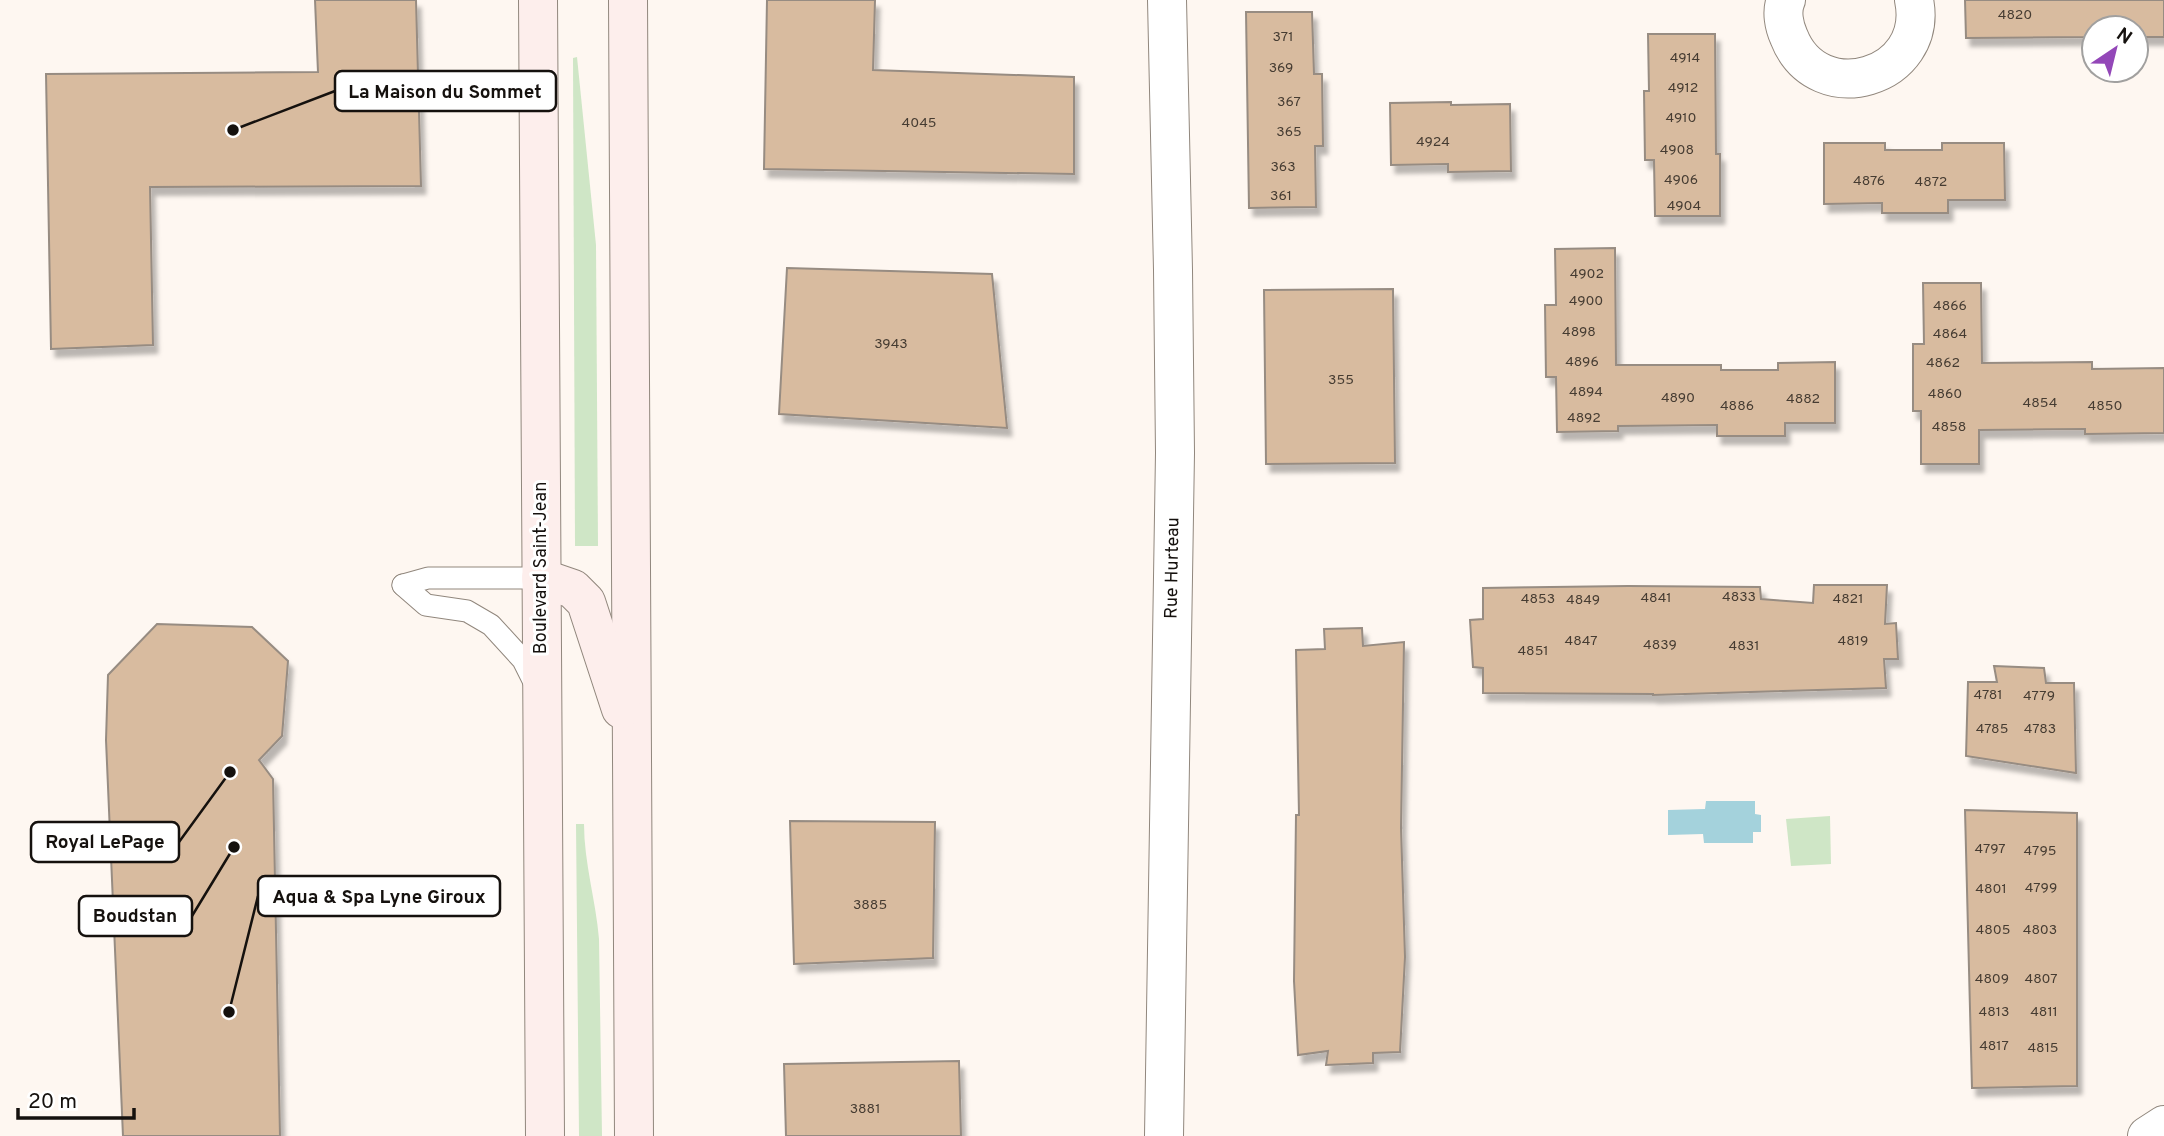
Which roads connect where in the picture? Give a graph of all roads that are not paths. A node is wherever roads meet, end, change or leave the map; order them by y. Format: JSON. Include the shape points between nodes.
{"nodes":[{"id":1,"x":538,"y":0,"type":"edge"},
{"id":2,"x":628,"y":0,"type":"edge"},
{"id":3,"x":1167,"y":0,"type":"edge"},
{"id":4,"x":1786,"y":0,"type":"edge"},
{"id":5,"x":1914,"y":0,"type":"edge"},
{"id":6,"x":541,"y":579,"type":"junction"},
{"id":7,"x":542,"y":702,"type":"junction"},
{"id":8,"x":632,"y":743,"type":"junction"},
{"id":9,"x":2164,"y":1125,"type":"edge"},
{"id":10,"x":545,"y":1136,"type":"edge"},
{"id":11,"x":634,"y":1136,"type":"edge"},
{"id":12,"x":1164,"y":1136,"type":"edge"},
{"id":13,"x":2147,"y":1136,"type":"edge"}],
"edges":[{"from":1,"to":6,"type":"main road","name":"Boulevard Saint-Jean"},
{"from":2,"to":8,"type":"main road"},
{"from":3,"to":12,"type":"street","name":"Rue Hurteau","via":[[1175,453]]},
{"from":4,"to":5,"type":"street","via":[[1785,27],[1793,47],[1807,64],[1825,75],[1847,79],[1869,77],[1889,67],[1904,51],[1913,32]]},
{"from":6,"to":7,"type":"main road","name":"Boulevard Saint-Jean"},
{"from":6,"to":7,"type":"lane","via":[[428,578],[403,585],[426,605],[467,611],[491,625],[523,660]]},
{"from":6,"to":8,"type":"main road","via":[[573,589],[586,602]]},
{"from":7,"to":10,"type":"main road","name":"Boulevard Saint-Jean"},
{"from":8,"to":11,"type":"main road"},
{"from":9,"to":13,"type":"street"}]}
